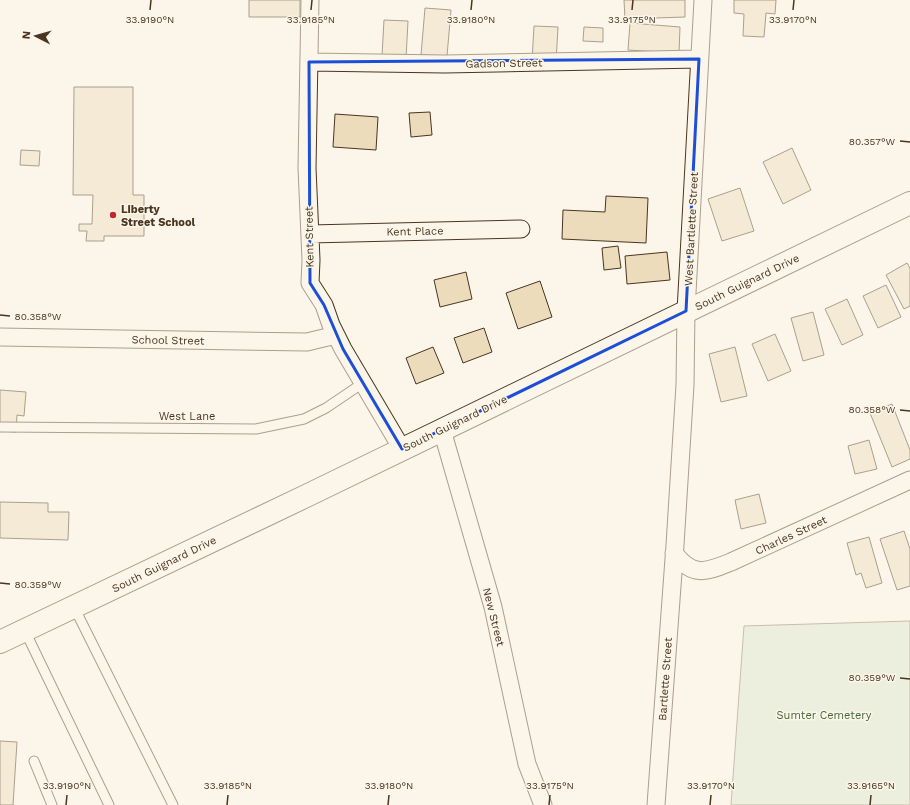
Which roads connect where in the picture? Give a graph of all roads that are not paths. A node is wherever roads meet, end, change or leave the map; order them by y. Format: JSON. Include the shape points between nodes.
{"nodes":[{"id":1,"x":310,"y":0,"type":"edge"},
{"id":2,"x":703,"y":0,"type":"edge"},
{"id":3,"x":700,"y":59,"type":"junction"},
{"id":4,"x":309,"y":62,"type":"junction"},
{"id":5,"x":910,"y":202,"type":"edge"},
{"id":6,"x":521,"y":229,"type":"dead end"},
{"id":7,"x":310,"y":234,"type":"junction"},
{"id":8,"x":686,"y":311,"type":"junction"},
{"id":9,"x":336,"y":335,"type":"junction"},
{"id":10,"x":0,"y":337,"type":"edge"},
{"id":11,"x":363,"y":384,"type":"junction"},
{"id":12,"x":0,"y":427,"type":"edge"},
{"id":13,"x":442,"y":430,"type":"junction"},
{"id":14,"x":402,"y":449,"type":"junction"},
{"id":15,"x":910,"y":480,"type":"edge"},
{"id":16,"x":674,"y":554,"type":"junction"},
{"id":17,"x":74,"y":607,"type":"junction"},
{"id":18,"x":25,"y":631,"type":"junction"},
{"id":19,"x":0,"y":642,"type":"edge"},
{"id":20,"x":34,"y":761,"type":"dead end"},
{"id":21,"x":52,"y":805,"type":"edge"},
{"id":22,"x":109,"y":805,"type":"edge"},
{"id":23,"x":173,"y":805,"type":"edge"},
{"id":24,"x":543,"y":805,"type":"edge"},
{"id":25,"x":656,"y":805,"type":"edge"}],
"edges":[{"from":1,"to":4,"type":"street","name":"Kent Street"},
{"from":2,"to":3,"type":"street","name":"West Bartlette Street"},
{"from":3,"to":4,"type":"street","name":"Gadson Street","via":[[445,64]]},
{"from":3,"to":8,"type":"street","name":"West Bartlette Street"},
{"from":4,"to":7,"type":"street","name":"Kent Street","via":[[307,168]]},
{"from":5,"to":8,"type":"highway","name":"South Guignard Drive"},
{"from":6,"to":7,"type":"street","name":"Kent Place"},
{"from":7,"to":9,"type":"street","name":"Kent Street","via":[[310,283],[324,305]]},
{"from":8,"to":13,"type":"highway","name":"South Guignard Drive"},
{"from":8,"to":16,"type":"street","name":"West Bartlette Street","via":[[686,385]]},
{"from":9,"to":10,"type":"street","name":"School Street","via":[[307,342]]},
{"from":9,"to":11,"type":"street","name":"Kent Street"},
{"from":11,"to":12,"type":"lane","name":"West Lane","via":[[304,419],[256,429]]},
{"from":11,"to":14,"type":"street","name":"Kent Street"},
{"from":13,"to":14,"type":"highway","name":"South Guignard Drive"},
{"from":13,"to":24,"type":"street","name":"New Street","via":[[493,607],[527,764]]},
{"from":14,"to":17,"type":"highway","name":"South Guignard Drive"},
{"from":15,"to":16,"type":"street","name":"Charles Street","via":[[709,571],[689,568]]},
{"from":16,"to":25,"type":"street","name":"Bartlette Street"},
{"from":17,"to":18,"type":"highway","name":"South Guignard Drive"},
{"from":17,"to":23,"type":"lane"},
{"from":18,"to":19,"type":"highway","name":"South Guignard Drive"},
{"from":18,"to":22,"type":"lane"},
{"from":20,"to":21,"type":"lane"}]}
